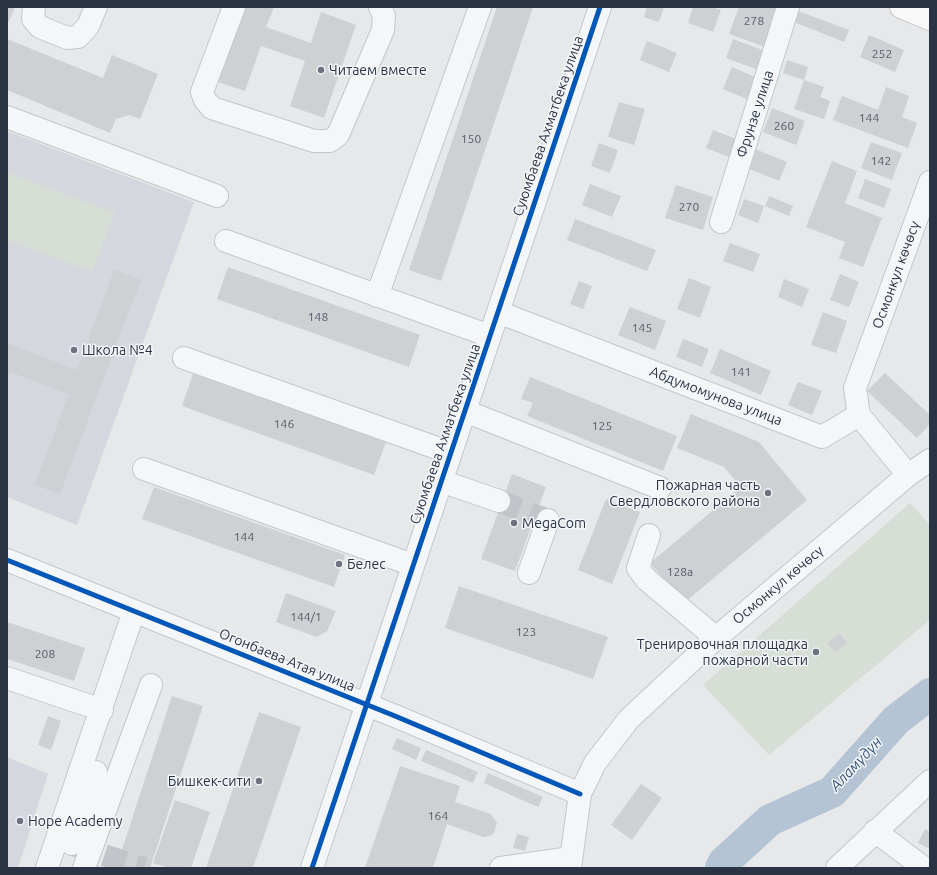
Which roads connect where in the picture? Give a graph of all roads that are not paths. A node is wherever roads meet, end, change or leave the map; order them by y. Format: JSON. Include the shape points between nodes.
{"nodes":[{"id":1,"x":34,"y":7,"type":"edge"},
{"id":2,"x":96,"y":7,"type":"edge"},
{"id":3,"x":234,"y":7,"type":"edge"},
{"id":4,"x":380,"y":7,"type":"edge"},
{"id":5,"x":480,"y":7,"type":"edge"},
{"id":6,"x":600,"y":7,"type":"edge"},
{"id":7,"x":788,"y":7,"type":"edge"},
{"id":8,"x":901,"y":7,"type":"edge"},
{"id":9,"x":930,"y":19,"type":"edge"},
{"id":10,"x":7,"y":117,"type":"edge"},
{"id":11,"x":930,"y":182,"type":"edge"},
{"id":12,"x":217,"y":196,"type":"dead end"},
{"id":13,"x":720,"y":222,"type":"dead end"},
{"id":14,"x":226,"y":241,"type":"dead end"},
{"id":15,"x":377,"y":296,"type":"junction"},
{"id":16,"x":498,"y":312,"type":"junction"},
{"id":17,"x":490,"y":336,"type":"junction"},
{"id":18,"x":184,"y":358,"type":"dead end"},
{"id":19,"x":465,"y":411,"type":"junction"},
{"id":20,"x":858,"y":415,"type":"junction"},
{"id":21,"x":451,"y":453,"type":"junction"},
{"id":22,"x":930,"y":460,"type":"edge"},
{"id":23,"x":144,"y":469,"type":"dead end"},
{"id":24,"x":908,"y":474,"type":"junction"},
{"id":25,"x":441,"y":481,"type":"junction"},
{"id":26,"x":660,"y":488,"type":"dead end"},
{"id":27,"x":499,"y":501,"type":"tunnel mouth"},
{"id":28,"x":548,"y":520,"type":"dead end"},
{"id":29,"x":649,"y":535,"type":"dead end"},
{"id":30,"x":7,"y":560,"type":"edge"},
{"id":31,"x":414,"y":565,"type":"junction"},
{"id":32,"x":529,"y":573,"type":"dead end"},
{"id":33,"x":141,"y":614,"type":"junction"},
{"id":34,"x":716,"y":638,"type":"junction"},
{"id":35,"x":7,"y":678,"type":"edge"},
{"id":36,"x":151,"y":685,"type":"dead end"},
{"id":37,"x":367,"y":705,"type":"junction"},
{"id":38,"x":102,"y":710,"type":"junction"},
{"id":39,"x":930,"y":781,"type":"edge"},
{"id":40,"x":580,"y":794,"type":"junction"},
{"id":41,"x":875,"y":831,"type":"junction"},
{"id":42,"x":72,"y":844,"type":"dead end"},
{"id":43,"x":571,"y":863,"type":"edge"},
{"id":44,"x":47,"y":868,"type":"edge"},
{"id":45,"x":84,"y":868,"type":"edge"},
{"id":46,"x":312,"y":868,"type":"edge"},
{"id":47,"x":501,"y":868,"type":"edge"},
{"id":48,"x":836,"y":868,"type":"edge"},
{"id":49,"x":924,"y":868,"type":"edge"}],
"edges":[{"from":1,"to":2,"type":"street","via":[[34,19],[40,27],[67,38],[78,37],[88,26]]},
{"from":3,"to":4,"type":"street","via":[[202,92],[205,100],[212,108],[314,141],[330,142],[338,135],[383,30],[384,16]]},
{"from":5,"to":15,"type":"street"},
{"from":6,"to":16,"type":"street","name":"Суюмбаева Ахматбека улица"},
{"from":7,"to":13,"type":"street","name":"Фрунзе улица"},
{"from":8,"to":9,"type":"main road"},
{"from":10,"to":12,"type":"street"},
{"from":11,"to":20,"type":"street","name":"Осмонкул көчөсү","via":[[855,388]]},
{"from":14,"to":15,"type":"street"},
{"from":15,"to":17,"type":"street"},
{"from":16,"to":17,"type":"street","name":"Суюмбаева Ахматбека улица"},
{"from":16,"to":20,"type":"street","name":"Абдумомунова улица","via":[[822,437]]},
{"from":17,"to":19,"type":"street","name":"Суюмбаева Ахматбека улица"},
{"from":18,"to":21,"type":"street"},
{"from":19,"to":21,"type":"street","name":"Суюмбаева Ахматбека улица"},
{"from":19,"to":26,"type":"street"},
{"from":20,"to":24,"type":"street"},
{"from":21,"to":25,"type":"street","name":"Суюмбаева Ахматбека улица"},
{"from":22,"to":24,"type":"street","name":"Осмонкул көчөсү"},
{"from":23,"to":31,"type":"street"},
{"from":24,"to":34,"type":"street","name":"Осмонкул көчөсү"},
{"from":25,"to":27,"type":"street"},
{"from":25,"to":31,"type":"street","name":"Суюмбаева Ахматбека улица"},
{"from":28,"to":32,"type":"street"},
{"from":29,"to":34,"type":"street","via":[[638,568],[646,579]]},
{"from":30,"to":33,"type":"street","name":"Огонбаева Атая улица"},
{"from":31,"to":37,"type":"street","name":"Суюмбаева Ахматбека улица"},
{"from":33,"to":37,"type":"street","name":"Огонбаева Атая улица"},
{"from":33,"to":38,"type":"street"},
{"from":33,"to":42,"type":"street"},
{"from":34,"to":40,"type":"street","name":"Осмонкул көчөсү","via":[[629,719],[595,762]]},
{"from":35,"to":38,"type":"street"},
{"from":36,"to":45,"type":"street"},
{"from":37,"to":40,"type":"street","name":"Огонбаева Атая улица"},
{"from":37,"to":46,"type":"street","name":"Суюмбаева Ахматбека улица"},
{"from":38,"to":44,"type":"street"},
{"from":39,"to":41,"type":"street"},
{"from":40,"to":43,"type":"street","name":"Осмонкул көчөсү"},
{"from":41,"to":48,"type":"street"},
{"from":41,"to":49,"type":"street"},
{"from":43,"to":47,"type":"street"}]}
